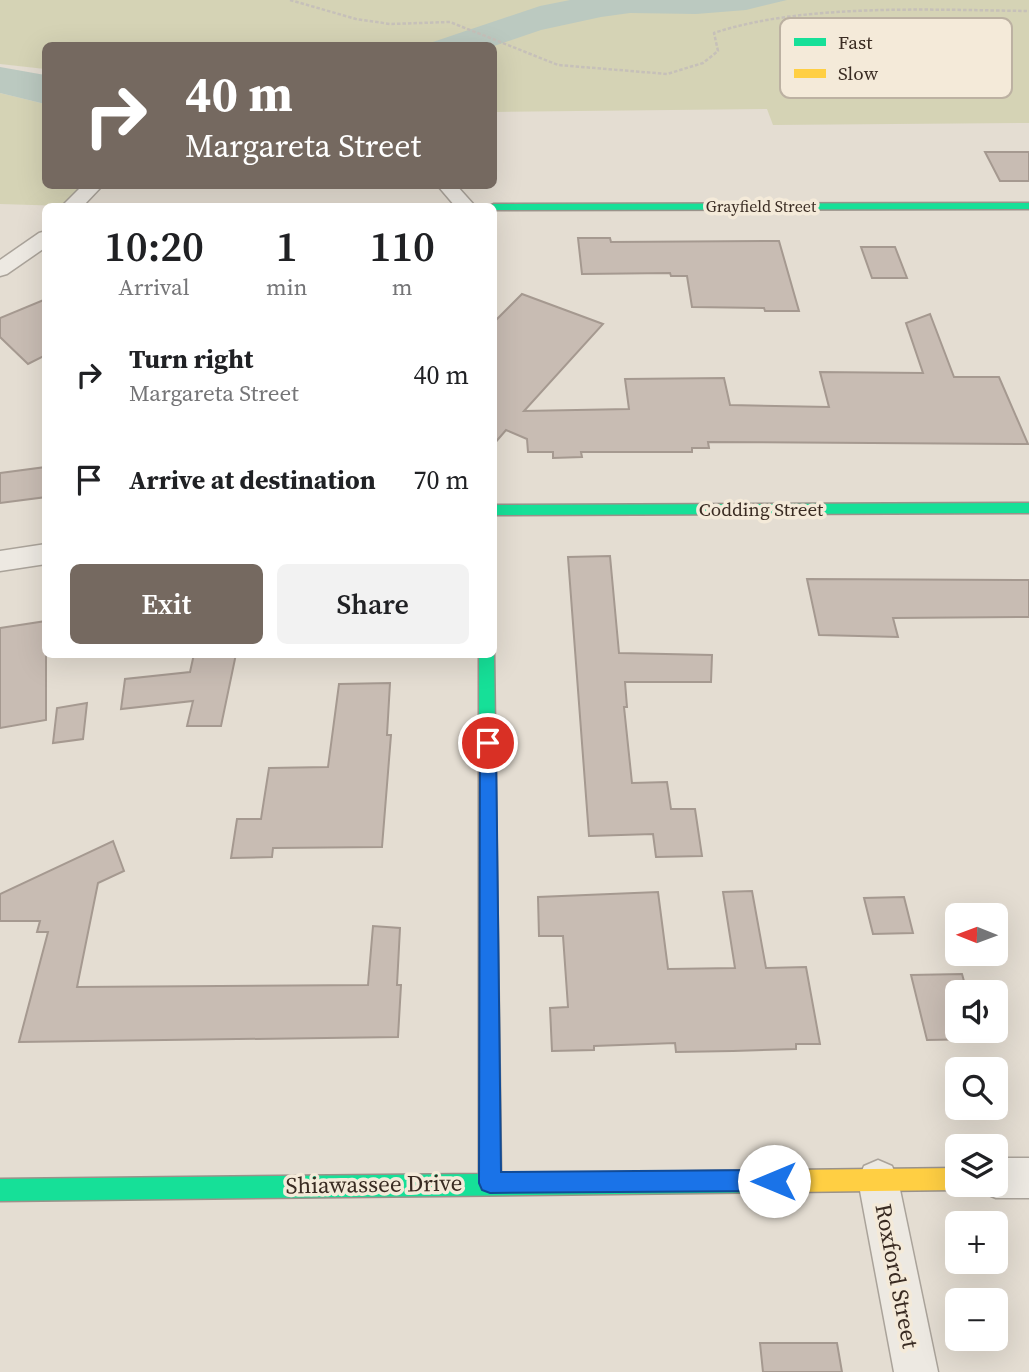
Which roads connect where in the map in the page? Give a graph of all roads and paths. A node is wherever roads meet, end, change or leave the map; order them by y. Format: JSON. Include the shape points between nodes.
{"nodes":[{"id":1,"x":290,"y":0,"type":"edge"},
{"id":2,"x":1029,"y":11,"type":"edge"},
{"id":3,"x":790,"y":18,"type":"edge"},
{"id":4,"x":780,"y":19,"type":"edge"},
{"id":5,"x":497,"y":42,"type":"edge"},
{"id":6,"x":497,"y":42,"type":"edge"},
{"id":7,"x":89,"y":189,"type":"edge"},
{"id":8,"x":450,"y":189,"type":"edge"},
{"id":9,"x":75,"y":203,"type":"edge"},
{"id":10,"x":462,"y":203,"type":"edge"},
{"id":11,"x":1029,"y":206,"type":"edge"},
{"id":12,"x":497,"y":207,"type":"edge"},
{"id":13,"x":42,"y":240,"type":"edge"},
{"id":14,"x":0,"y":270,"type":"edge"},
{"id":15,"x":1029,"y":509,"type":"edge"},
{"id":16,"x":497,"y":510,"type":"edge"},
{"id":17,"x":42,"y":555,"type":"edge"},
{"id":18,"x":0,"y":561,"type":"edge"},
{"id":19,"x":487,"y":658,"type":"edge"},
{"id":20,"x":1008,"y":1178,"type":"edge"},
{"id":21,"x":1029,"y":1178,"type":"edge"},
{"id":22,"x":945,"y":1179,"type":"edge"},
{"id":23,"x":878,"y":1180,"type":"junction"},
{"id":24,"x":490,"y":1183,"type":"junction"},
{"id":25,"x":0,"y":1190,"type":"edge"},
{"id":26,"x":916,"y":1372,"type":"edge"}],
"edges":[{"from":1,"to":6,"type":"path","via":[[390,24],[450,22]]},
{"from":2,"to":3,"type":"path","via":[[905,10]]},
{"from":4,"to":5,"type":"path","via":[[737,24],[714,33],[718,51],[703,63],[667,74],[558,65]]},
{"from":7,"to":9,"type":"street"},
{"from":8,"to":10,"type":"street"},
{"from":11,"to":12,"type":"street","name":"Grayfield Street"},
{"from":13,"to":14,"type":"street"},
{"from":15,"to":16,"type":"street","name":"Codding Street"},
{"from":17,"to":18,"type":"street"},
{"from":19,"to":24,"type":"street"},
{"from":20,"to":21,"type":"street"},
{"from":22,"to":23,"type":"street","name":"Shiawassee Drive"},
{"from":23,"to":24,"type":"street","name":"Shiawassee Drive"},
{"from":23,"to":26,"type":"street","name":"Roxford Street"},
{"from":24,"to":25,"type":"street","name":"Shiawassee Drive"}]}
